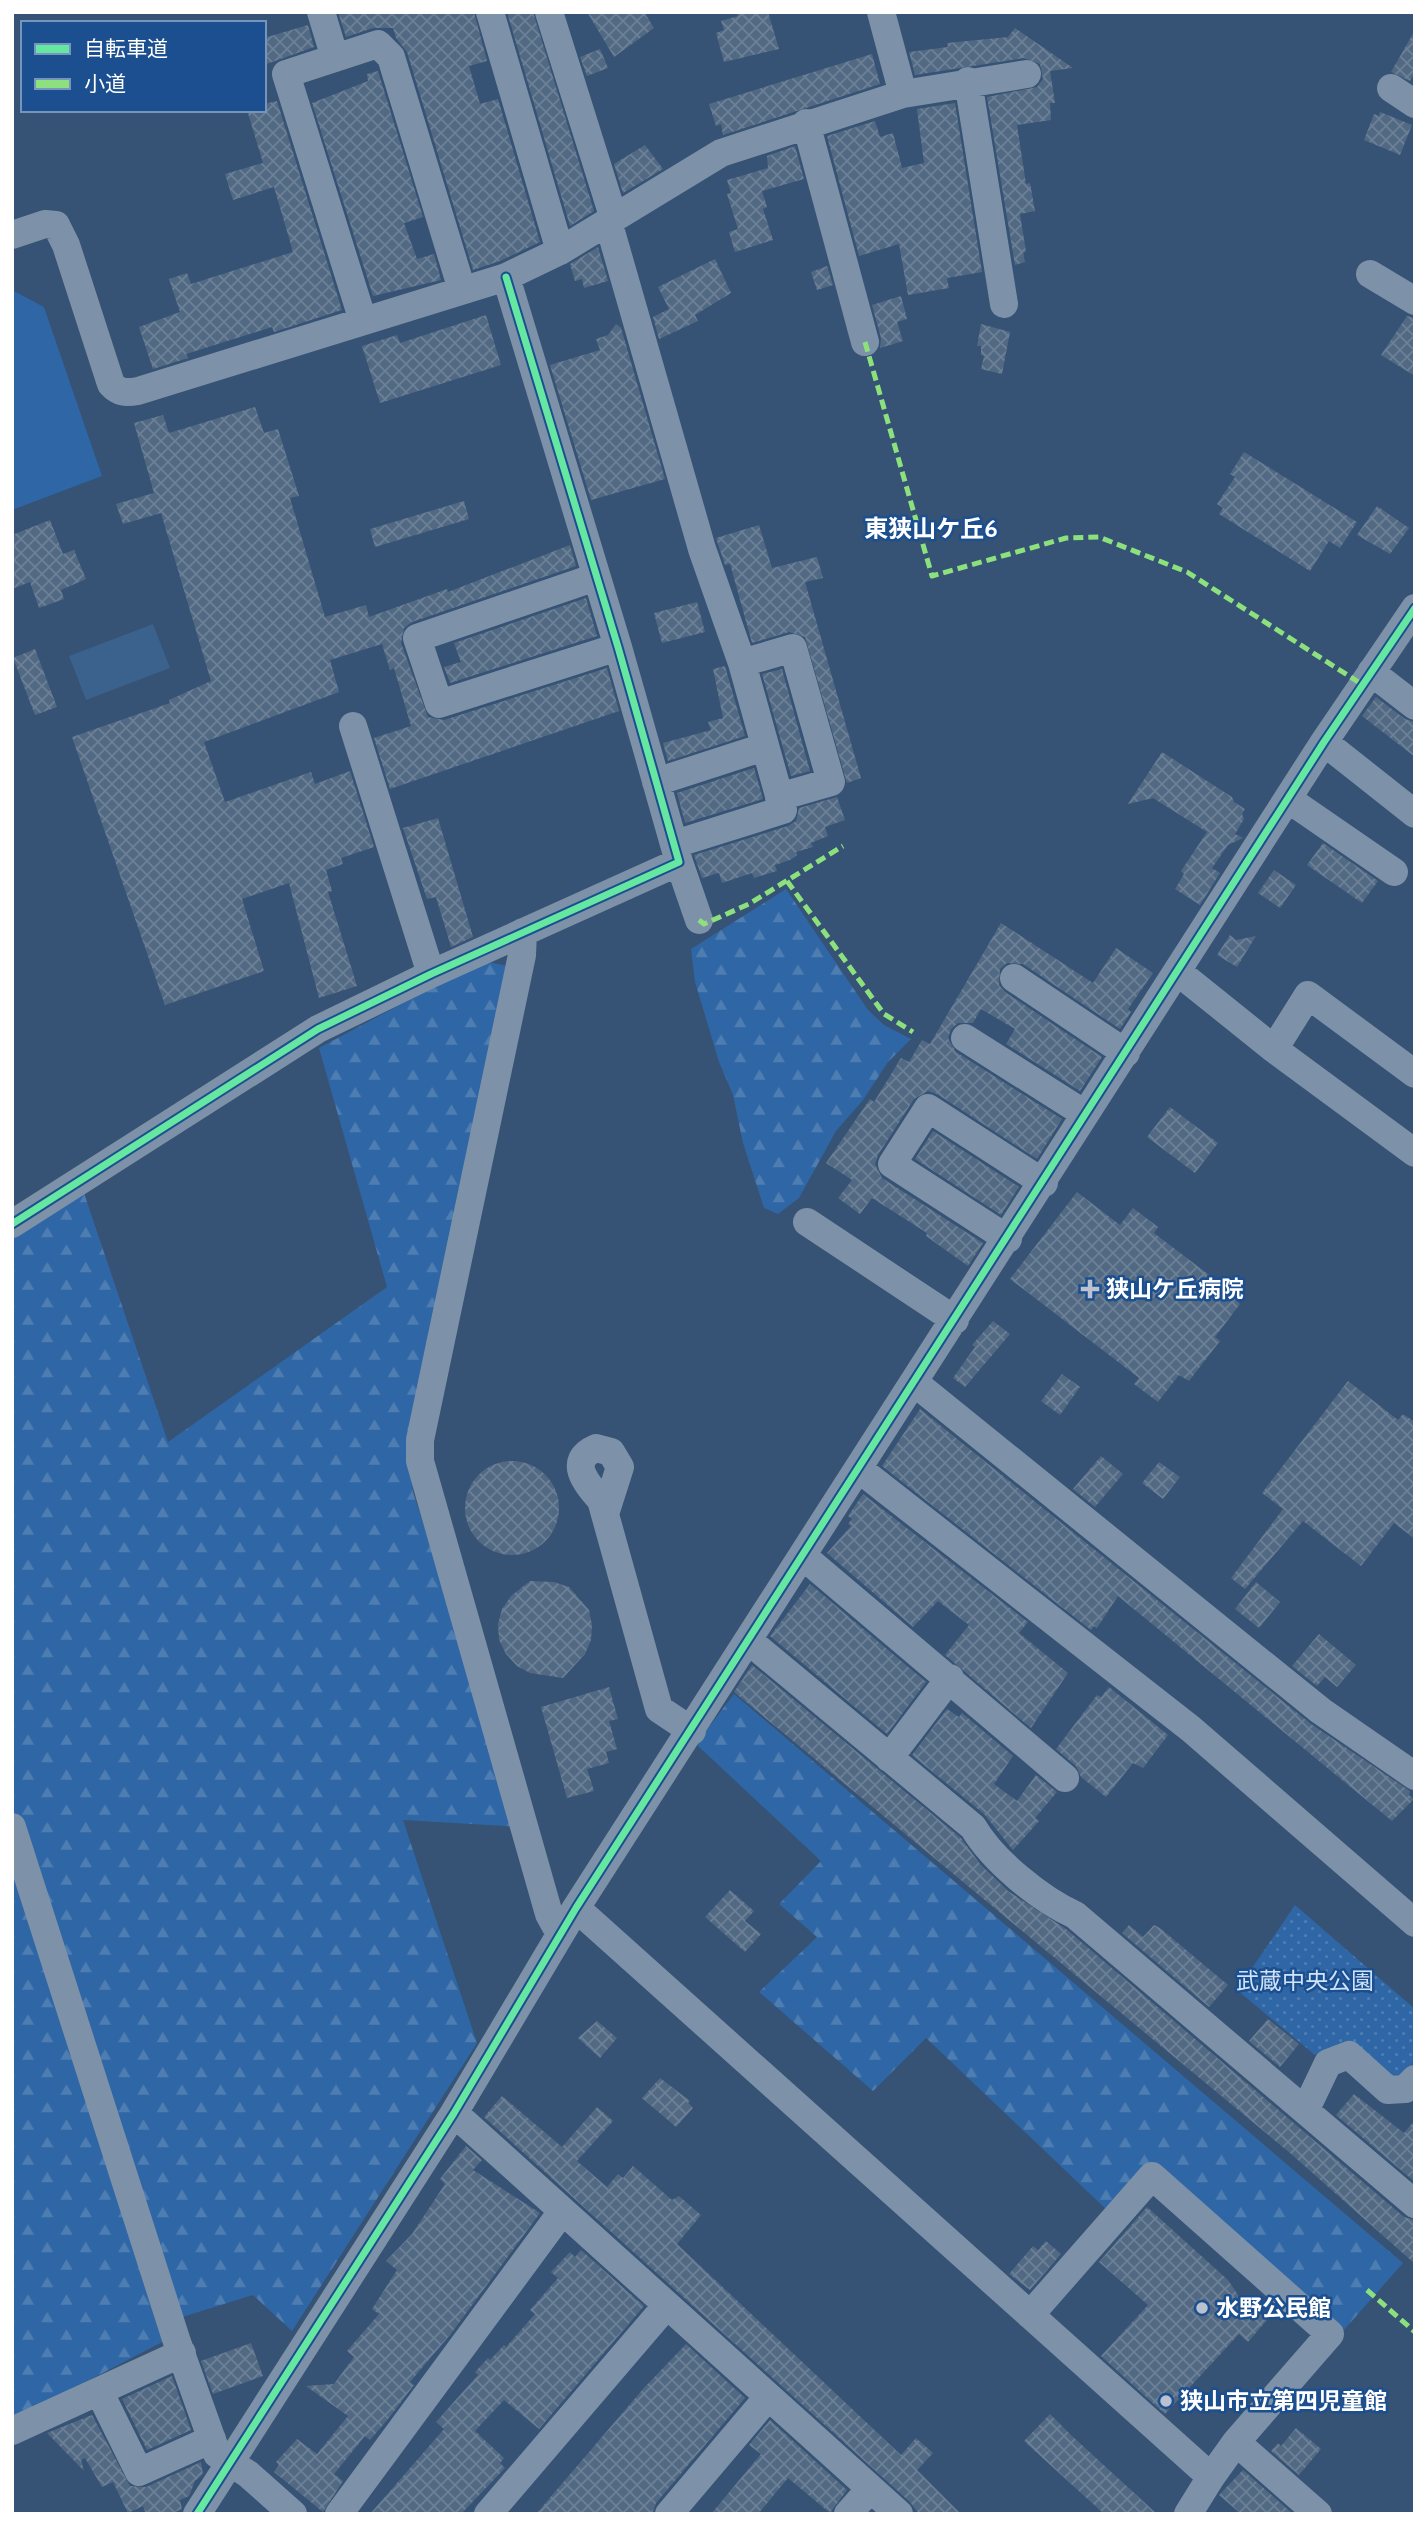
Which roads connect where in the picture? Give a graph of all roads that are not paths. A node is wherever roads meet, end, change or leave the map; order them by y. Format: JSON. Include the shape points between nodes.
{"nodes":[{"id":1,"x":321,"y":12,"type":"edge"},
{"id":2,"x":490,"y":12,"type":"edge"},
{"id":3,"x":549,"y":12,"type":"edge"},
{"id":4,"x":881,"y":12,"type":"edge"},
{"id":5,"x":335,"y":58,"type":"junction"},
{"id":6,"x":1027,"y":74,"type":"dead end"},
{"id":7,"x":968,"y":81,"type":"junction"},
{"id":8,"x":903,"y":94,"type":"junction"},
{"id":9,"x":806,"y":123,"type":"junction"},
{"id":10,"x":611,"y":220,"type":"junction"},
{"id":11,"x":12,"y":235,"type":"edge"},
{"id":12,"x":560,"y":251,"type":"junction"},
{"id":13,"x":1370,"y":274,"type":"dead end"},
{"id":14,"x":506,"y":277,"type":"junction"},
{"id":15,"x":462,"y":290,"type":"junction"},
{"id":16,"x":1415,"y":301,"type":"edge"},
{"id":17,"x":1004,"y":304,"type":"dead end"},
{"id":18,"x":363,"y":321,"type":"junction"},
{"id":19,"x":865,"y":342,"type":"dead end"},
{"id":20,"x":596,"y":577,"type":"junction"},
{"id":21,"x":1415,"y":608,"type":"edge"},
{"id":22,"x":618,"y":647,"type":"junction"},
{"id":23,"x":742,"y":663,"type":"junction"},
{"id":24,"x":1371,"y":672,"type":"junction"},
{"id":25,"x":1415,"y":706,"type":"edge"},
{"id":26,"x":353,"y":726,"type":"dead end"},
{"id":27,"x":1324,"y":742,"type":"junction"},
{"id":28,"x":764,"y":747,"type":"junction"},
{"id":29,"x":656,"y":782,"type":"junction"},
{"id":30,"x":779,"y":797,"type":"junction"},
{"id":31,"x":1288,"y":799,"type":"junction"},
{"id":32,"x":1415,"y":814,"type":"edge"},
{"id":33,"x":677,"y":853,"type":"junction"},
{"id":34,"x":1394,"y":872,"type":"dead end"},
{"id":35,"x":699,"y":920,"type":"dead end"},
{"id":36,"x":523,"y":932,"type":"junction"},
{"id":37,"x":1178,"y":972,"type":"junction"},
{"id":38,"x":431,"y":974,"type":"junction"},
{"id":39,"x":1014,"y":978,"type":"dead end"},
{"id":40,"x":965,"y":1038,"type":"dead end"},
{"id":41,"x":1274,"y":1049,"type":"junction"},
{"id":42,"x":1126,"y":1052,"type":"junction"},
{"id":43,"x":1415,"y":1074,"type":"edge"},
{"id":44,"x":1085,"y":1114,"type":"junction"},
{"id":45,"x":1415,"y":1153,"type":"edge"},
{"id":46,"x":1044,"y":1183,"type":"junction"},
{"id":47,"x":807,"y":1222,"type":"dead end"},
{"id":48,"x":12,"y":1224,"type":"edge"},
{"id":49,"x":1008,"y":1239,"type":"junction"},
{"id":50,"x":955,"y":1320,"type":"junction"},
{"id":51,"x":915,"y":1383,"type":"junction"},
{"id":52,"x":859,"y":1469,"type":"junction"},
{"id":53,"x":605,"y":1514,"type":"dead end"},
{"id":54,"x":804,"y":1558,"type":"junction"},
{"id":55,"x":749,"y":1641,"type":"junction"},
{"id":56,"x":950,"y":1678,"type":"junction"},
{"id":57,"x":692,"y":1731,"type":"junction"},
{"id":58,"x":889,"y":1758,"type":"junction"},
{"id":59,"x":1415,"y":1776,"type":"edge"},
{"id":60,"x":1065,"y":1778,"type":"dead end"},
{"id":61,"x":12,"y":1827,"type":"edge"},
{"id":62,"x":576,"y":1908,"type":"junction"},
{"id":63,"x":1415,"y":1923,"type":"edge"},
{"id":64,"x":560,"y":1934,"type":"junction"},
{"id":65,"x":1415,"y":2079,"type":"edge"},
{"id":66,"x":1306,"y":2109,"type":"junction"},
{"id":67,"x":454,"y":2113,"type":"junction"},
{"id":68,"x":1415,"y":2204,"type":"edge"},
{"id":69,"x":561,"y":2213,"type":"junction"},
{"id":70,"x":667,"y":2305,"type":"junction"},
{"id":71,"x":1030,"y":2315,"type":"junction"},
{"id":72,"x":182,"y":2353,"type":"junction"},
{"id":73,"x":99,"y":2391,"type":"junction"},
{"id":74,"x":768,"y":2397,"type":"junction"},
{"id":75,"x":12,"y":2431,"type":"edge"},
{"id":76,"x":212,"y":2439,"type":"junction"},
{"id":77,"x":1236,"y":2442,"type":"junction"},
{"id":78,"x":229,"y":2464,"type":"junction"},
{"id":79,"x":1211,"y":2477,"type":"junction"},
{"id":80,"x":870,"y":2489,"type":"junction"},
{"id":81,"x":198,"y":2514,"type":"edge"},
{"id":82,"x":293,"y":2514,"type":"edge"},
{"id":83,"x":339,"y":2514,"type":"edge"},
{"id":84,"x":488,"y":2514,"type":"edge"},
{"id":85,"x":669,"y":2514,"type":"edge"},
{"id":86,"x":848,"y":2514,"type":"edge"},
{"id":87,"x":899,"y":2514,"type":"edge"},
{"id":88,"x":1188,"y":2514,"type":"edge"},
{"id":89,"x":1318,"y":2514,"type":"edge"}],
"edges":[{"from":1,"to":5,"type":"street"},
{"from":2,"to":12,"type":"street"},
{"from":3,"to":10,"type":"street"},
{"from":4,"to":8,"type":"street"},
{"from":5,"to":15,"type":"street","via":[[377,44],[391,57]]},
{"from":5,"to":18,"type":"street","via":[[286,74]]},
{"from":6,"to":7,"type":"street"},
{"from":7,"to":8,"type":"street"},
{"from":7,"to":17,"type":"street"},
{"from":8,"to":9,"type":"street"},
{"from":9,"to":10,"type":"street","via":[[721,153]]},
{"from":9,"to":19,"type":"street"},
{"from":10,"to":12,"type":"street"},
{"from":10,"to":23,"type":"street","via":[[702,549]]},
{"from":11,"to":18,"type":"street","via":[[56,225],[111,384],[126,393]]},
{"from":12,"to":14,"type":"street"},
{"from":13,"to":16,"type":"street"},
{"from":14,"to":15,"type":"street"},
{"from":14,"to":20,"type":"street"},
{"from":15,"to":18,"type":"street"},
{"from":20,"to":22,"type":"street"},
{"from":20,"to":22,"type":"street","via":[[417,638],[439,704]]},
{"from":21,"to":24,"type":"street"},
{"from":22,"to":29,"type":"street"},
{"from":23,"to":28,"type":"street"},
{"from":23,"to":30,"type":"street","via":[[793,648],[831,782]]},
{"from":24,"to":25,"type":"street"},
{"from":24,"to":27,"type":"street"},
{"from":26,"to":38,"type":"street"},
{"from":27,"to":31,"type":"street"},
{"from":27,"to":32,"type":"street"},
{"from":28,"to":29,"type":"street"},
{"from":28,"to":30,"type":"street"},
{"from":29,"to":33,"type":"street"},
{"from":30,"to":33,"type":"street","via":[[783,810]]},
{"from":31,"to":34,"type":"street"},
{"from":31,"to":37,"type":"street"},
{"from":33,"to":35,"type":"street"},
{"from":33,"to":36,"type":"street"},
{"from":36,"to":38,"type":"street"},
{"from":36,"to":64,"type":"street","via":[[522,955],[420,1440],[420,1461],[549,1914]]},
{"from":37,"to":41,"type":"street"},
{"from":37,"to":42,"type":"street"},
{"from":38,"to":48,"type":"street","via":[[318,1029]]},
{"from":39,"to":42,"type":"street"},
{"from":40,"to":44,"type":"street"},
{"from":41,"to":43,"type":"street","via":[[1308,995]]},
{"from":41,"to":45,"type":"street"},
{"from":42,"to":44,"type":"street"},
{"from":44,"to":46,"type":"street"},
{"from":46,"to":49,"type":"street"},
{"from":46,"to":49,"type":"street","via":[[928,1108],[892,1164]]},
{"from":47,"to":50,"type":"street"},
{"from":49,"to":50,"type":"street"},
{"from":50,"to":51,"type":"street"},
{"from":51,"to":52,"type":"street"},
{"from":51,"to":59,"type":"street","via":[[1321,1711]]},
{"from":52,"to":54,"type":"street"},
{"from":52,"to":63,"type":"street","via":[[1191,1730]]},
{"from":53,"to":57,"type":"street","via":[[659,1709]]},
{"from":54,"to":55,"type":"street"},
{"from":54,"to":56,"type":"street"},
{"from":55,"to":57,"type":"street"},
{"from":55,"to":58,"type":"street"},
{"from":56,"to":58,"type":"street"},
{"from":56,"to":60,"type":"street"},
{"from":57,"to":62,"type":"street"},
{"from":58,"to":66,"type":"street","via":[[973,1828],[985,1847],[1055,1906],[1075,1914]]},
{"from":61,"to":72,"type":"street"},
{"from":62,"to":64,"type":"street"},
{"from":62,"to":71,"type":"street"},
{"from":64,"to":67,"type":"street"},
{"from":65,"to":66,"type":"street","via":[[1405,2089],[1388,2090],[1349,2055],[1328,2063]]},
{"from":66,"to":68,"type":"street"},
{"from":67,"to":69,"type":"street"},
{"from":67,"to":78,"type":"street"},
{"from":69,"to":70,"type":"street"},
{"from":69,"to":83,"type":"street"},
{"from":70,"to":74,"type":"street"},
{"from":70,"to":84,"type":"street"},
{"from":71,"to":77,"type":"street","via":[[1152,2176],[1330,2334]]},
{"from":71,"to":79,"type":"street"},
{"from":72,"to":73,"type":"street"},
{"from":72,"to":76,"type":"street"},
{"from":73,"to":75,"type":"street"},
{"from":73,"to":76,"type":"street","via":[[139,2472]]},
{"from":74,"to":80,"type":"street"},
{"from":74,"to":85,"type":"street"},
{"from":76,"to":78,"type":"street","via":[[217,2454]]},
{"from":77,"to":79,"type":"street"},
{"from":77,"to":89,"type":"street"},
{"from":78,"to":81,"type":"street"},
{"from":78,"to":82,"type":"street","via":[[248,2474]]},
{"from":79,"to":88,"type":"street"},
{"from":80,"to":86,"type":"street"},
{"from":80,"to":87,"type":"street"}]}
